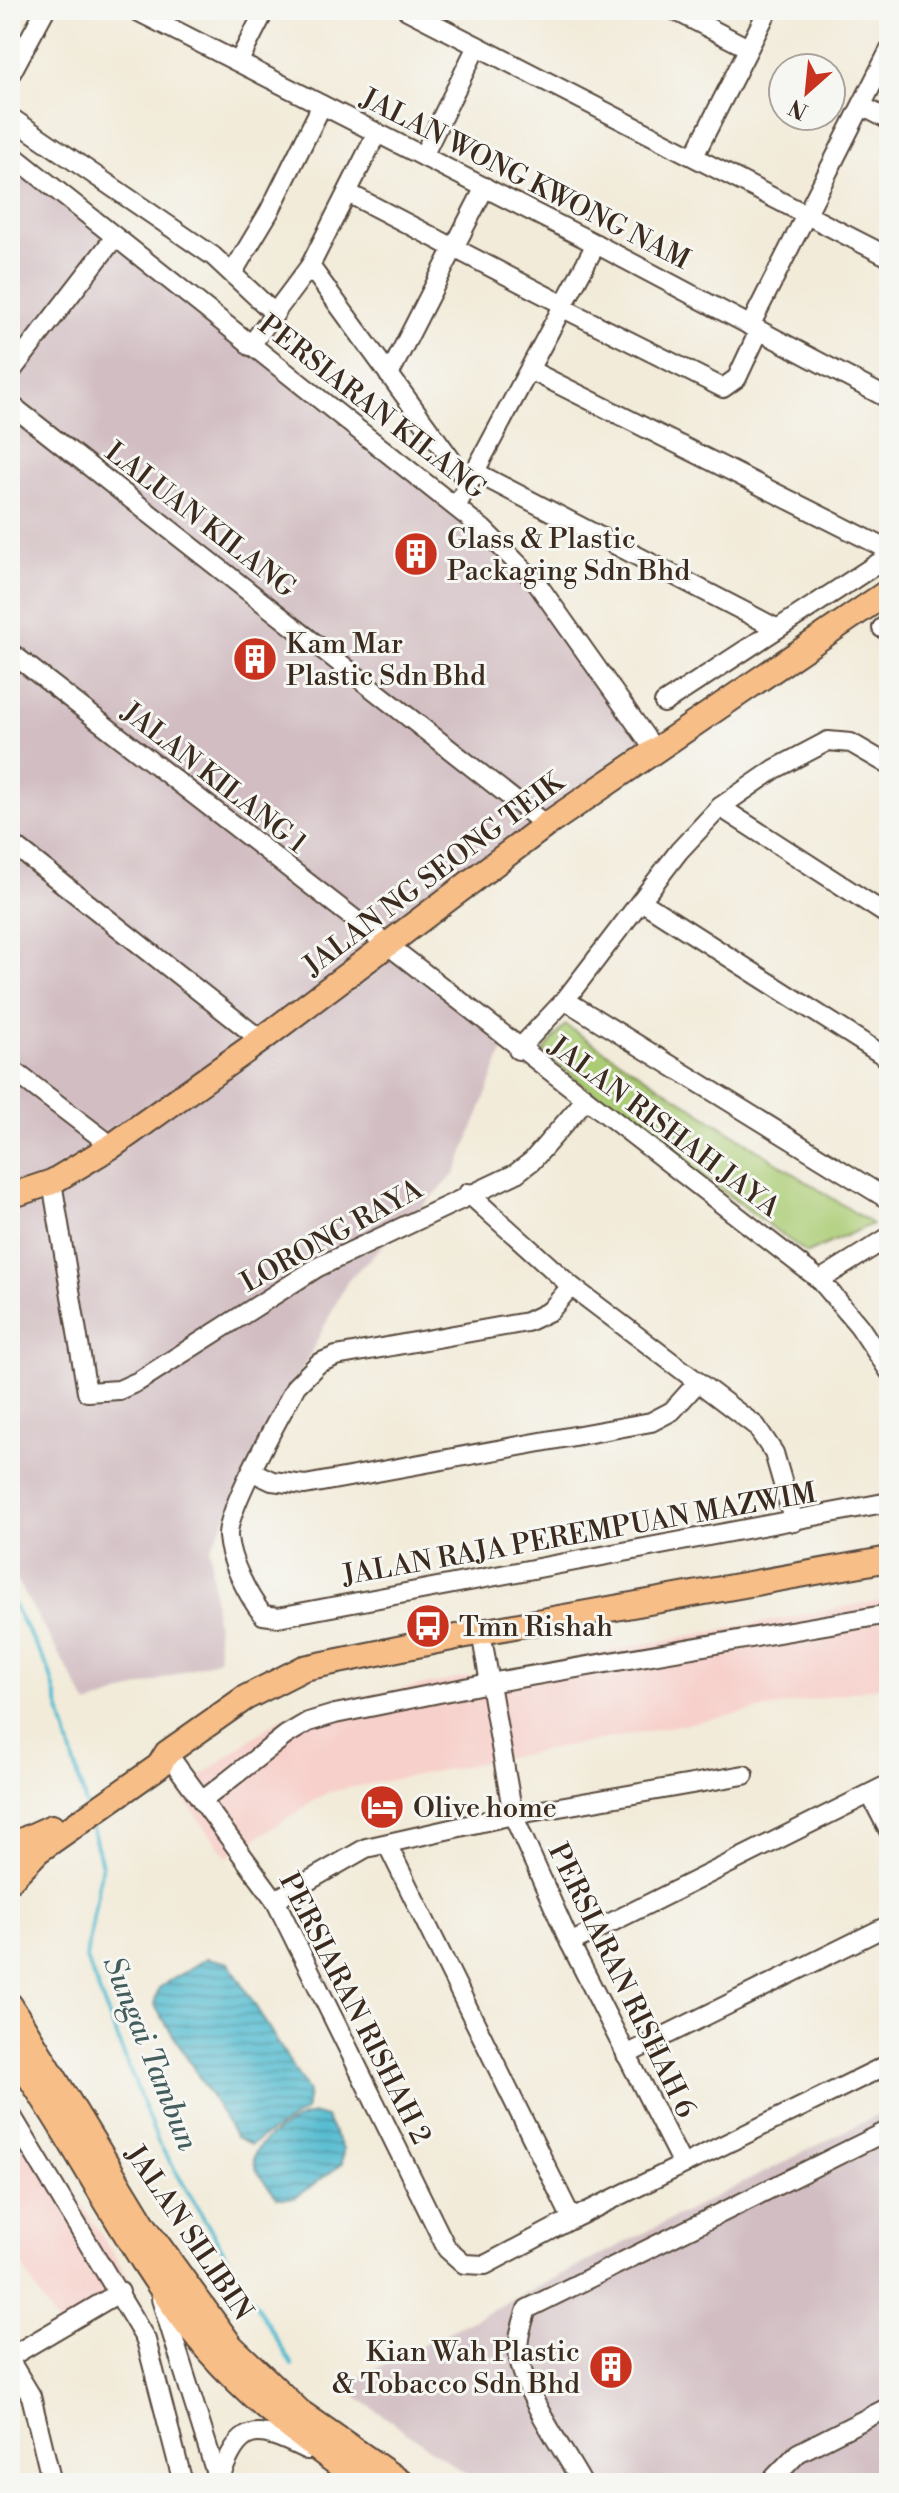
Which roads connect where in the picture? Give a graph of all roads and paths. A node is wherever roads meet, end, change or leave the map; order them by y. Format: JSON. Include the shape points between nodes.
{"nodes":[{"id":1,"x":45,"y":10,"type":"edge"},
{"id":2,"x":135,"y":10,"type":"edge"},
{"id":3,"x":265,"y":10,"type":"edge"},
{"id":4,"x":407,"y":10,"type":"edge"},
{"id":5,"x":674,"y":10,"type":"edge"},
{"id":6,"x":768,"y":10,"type":"edge"},
{"id":7,"x":477,"y":46,"type":"junction"},
{"id":8,"x":748,"y":48,"type":"junction"},
{"id":9,"x":889,"y":51,"type":"edge"},
{"id":10,"x":239,"y":61,"type":"junction"},
{"id":11,"x":10,"y":75,"type":"edge"},
{"id":12,"x":322,"y":105,"type":"junction"},
{"id":13,"x":862,"y":106,"type":"junction"},
{"id":14,"x":10,"y":117,"type":"edge"},
{"id":15,"x":889,"y":120,"type":"edge"},
{"id":16,"x":377,"y":133,"type":"junction"},
{"id":17,"x":10,"y":153,"type":"edge"},
{"id":18,"x":423,"y":156,"type":"junction"},
{"id":19,"x":694,"y":156,"type":"junction"},
{"id":20,"x":485,"y":187,"type":"junction"},
{"id":21,"x":348,"y":193,"type":"junction"},
{"id":22,"x":806,"y":213,"type":"junction"},
{"id":23,"x":115,"y":237,"type":"junction"},
{"id":24,"x":596,"y":244,"type":"junction"},
{"id":25,"x":454,"y":249,"type":"junction"},
{"id":26,"x":889,"y":257,"type":"edge"},
{"id":27,"x":310,"y":266,"type":"junction"},
{"id":28,"x":233,"y":272,"type":"junction"},
{"id":29,"x":564,"y":306,"type":"junction"},
{"id":30,"x":275,"y":314,"type":"junction"},
{"id":31,"x":754,"y":328,"type":"junction"},
{"id":32,"x":250,"y":346,"type":"junction"},
{"id":33,"x":530,"y":370,"type":"junction"},
{"id":34,"x":10,"y":373,"type":"edge"},
{"id":35,"x":389,"y":375,"type":"junction"},
{"id":36,"x":889,"y":399,"type":"edge"},
{"id":37,"x":10,"y":404,"type":"edge"},
{"id":38,"x":472,"y":478,"type":"junction"},
{"id":39,"x":456,"y":507,"type":"junction"},
{"id":40,"x":889,"y":553,"type":"edge"},
{"id":41,"x":889,"y":591,"type":"edge"},
{"id":42,"x":776,"y":628,"type":"junction"},
{"id":43,"x":13,"y":661,"type":"edge"},
{"id":44,"x":664,"y":703,"type":"dead end"},
{"id":45,"x":654,"y":749,"type":"junction"},
{"id":46,"x":889,"y":765,"type":"edge"},
{"id":47,"x":720,"y":807,"type":"junction"},
{"id":48,"x":546,"y":825,"type":"junction"},
{"id":49,"x":10,"y":842,"type":"edge"},
{"id":50,"x":641,"y":901,"type":"junction"},
{"id":51,"x":889,"y":916,"type":"edge"},
{"id":52,"x":386,"y":945,"type":"junction"},
{"id":53,"x":565,"y":1000,"type":"junction"},
{"id":54,"x":261,"y":1040,"type":"junction"},
{"id":55,"x":518,"y":1050,"type":"junction"},
{"id":56,"x":889,"y":1059,"type":"edge"},
{"id":57,"x":10,"y":1068,"type":"edge"},
{"id":58,"x":585,"y":1100,"type":"junction"},
{"id":59,"x":112,"y":1146,"type":"junction"},
{"id":60,"x":52,"y":1182,"type":"junction"},
{"id":61,"x":468,"y":1193,"type":"junction"},
{"id":62,"x":10,"y":1196,"type":"edge"},
{"id":63,"x":889,"y":1200,"type":"edge"},
{"id":64,"x":889,"y":1237,"type":"edge"},
{"id":65,"x":820,"y":1280,"type":"junction"},
{"id":66,"x":571,"y":1286,"type":"junction"},
{"id":67,"x":889,"y":1371,"type":"edge"},
{"id":68,"x":698,"y":1382,"type":"junction"},
{"id":69,"x":253,"y":1472,"type":"junction"},
{"id":70,"x":889,"y":1502,"type":"edge"},
{"id":71,"x":794,"y":1522,"type":"junction"},
{"id":72,"x":889,"y":1559,"type":"edge"},
{"id":73,"x":889,"y":1614,"type":"edge"},
{"id":74,"x":481,"y":1632,"type":"junction"},
{"id":75,"x":489,"y":1683,"type":"junction"},
{"id":76,"x":167,"y":1753,"type":"junction"},
{"id":77,"x":744,"y":1775,"type":"dead end"},
{"id":78,"x":889,"y":1784,"type":"edge"},
{"id":79,"x":870,"y":1794,"type":"junction"},
{"id":80,"x":202,"y":1801,"type":"junction"},
{"id":81,"x":513,"y":1815,"type":"junction"},
{"id":82,"x":889,"y":1831,"type":"edge"},
{"id":83,"x":50,"y":1835,"type":"junction"},
{"id":84,"x":387,"y":1844,"type":"junction"},
{"id":85,"x":10,"y":1846,"type":"edge"},
{"id":86,"x":10,"y":1880,"type":"edge"},
{"id":87,"x":275,"y":1900,"type":"junction"},
{"id":88,"x":889,"y":1925,"type":"edge"},
{"id":89,"x":570,"y":1943,"type":"junction"},
{"id":90,"x":10,"y":2005,"type":"edge"},
{"id":91,"x":10,"y":2048,"type":"edge"},
{"id":92,"x":626,"y":2055,"type":"junction"},
{"id":93,"x":889,"y":2064,"type":"edge"},
{"id":94,"x":10,"y":2113,"type":"edge"},
{"id":95,"x":889,"y":2130,"type":"edge"},
{"id":96,"x":682,"y":2164,"type":"junction"},
{"id":97,"x":572,"y":2219,"type":"junction"},
{"id":98,"x":150,"y":2268,"type":"junction"},
{"id":99,"x":120,"y":2292,"type":"junction"},
{"id":100,"x":10,"y":2359,"type":"edge"},
{"id":101,"x":889,"y":2407,"type":"edge"},
{"id":102,"x":326,"y":2455,"type":"junction"},
{"id":103,"x":219,"y":2482,"type":"edge"},
{"id":104,"x":52,"y":2483,"type":"edge"},
{"id":105,"x":183,"y":2483,"type":"edge"},
{"id":106,"x":364,"y":2483,"type":"edge"},
{"id":107,"x":402,"y":2483,"type":"edge"},
{"id":108,"x":582,"y":2483,"type":"edge"},
{"id":109,"x":769,"y":2483,"type":"edge"}],
"edges":[{"from":1,"to":11,"type":"street"},
{"from":2,"to":10,"type":"street","name":"JALAN WONG KWONG NAM"},
{"from":3,"to":10,"type":"street"},
{"from":4,"to":7,"type":"street"},
{"from":5,"to":8,"type":"street"},
{"from":6,"to":8,"type":"street"},
{"from":7,"to":18,"type":"street"},
{"from":7,"to":19,"type":"street"},
{"from":8,"to":19,"type":"street"},
{"from":9,"to":13,"type":"street"},
{"from":10,"to":12,"type":"street","name":"JALAN WONG KWONG NAM"},
{"from":12,"to":16,"type":"street","name":"JALAN WONG KWONG NAM"},
{"from":12,"to":28,"type":"street"},
{"from":13,"to":15,"type":"street"},
{"from":13,"to":22,"type":"street"},
{"from":14,"to":28,"type":"street"},
{"from":16,"to":18,"type":"street","name":"JALAN WONG KWONG NAM"},
{"from":16,"to":21,"type":"street"},
{"from":17,"to":23,"type":"street","name":"PERSIARAN KILANG"},
{"from":18,"to":20,"type":"street","name":"JALAN WONG KWONG NAM"},
{"from":19,"to":22,"type":"street"},
{"from":20,"to":24,"type":"street","name":"JALAN WONG KWONG NAM"},
{"from":20,"to":25,"type":"street"},
{"from":21,"to":25,"type":"street"},
{"from":21,"to":27,"type":"street"},
{"from":22,"to":26,"type":"street"},
{"from":22,"to":31,"type":"street"},
{"from":23,"to":32,"type":"street","name":"PERSIARAN KILANG"},
{"from":23,"to":34,"type":"street"},
{"from":24,"to":29,"type":"street"},
{"from":24,"to":31,"type":"street","name":"JALAN WONG KWONG NAM"},
{"from":25,"to":29,"type":"street"},
{"from":25,"to":35,"type":"street"},
{"from":27,"to":30,"type":"street"},
{"from":27,"to":35,"type":"street"},
{"from":28,"to":30,"type":"street"},
{"from":29,"to":31,"type":"street","via":[[723,388],[737,378]]},
{"from":29,"to":33,"type":"street"},
{"from":30,"to":32,"type":"street"},
{"from":31,"to":36,"type":"street","name":"JALAN WONG KWONG NAM"},
{"from":32,"to":39,"type":"street","name":"PERSIARAN KILANG"},
{"from":33,"to":38,"type":"street"},
{"from":33,"to":40,"type":"street"},
{"from":35,"to":38,"type":"street"},
{"from":37,"to":48,"type":"street","name":"LALUAN KILANG"},
{"from":38,"to":39,"type":"street"},
{"from":38,"to":42,"type":"street"},
{"from":39,"to":45,"type":"street","name":"PERSIARAN KILANG","via":[[536,582]]},
{"from":40,"to":42,"type":"street"},
{"from":41,"to":45,"type":"main road","name":"JALAN NG SEONG TEIK"},
{"from":42,"to":44,"type":"street"},
{"from":43,"to":52,"type":"street","name":"JALAN KILANG 1"},
{"from":45,"to":48,"type":"main road","name":"JALAN NG SEONG TEIK"},
{"from":46,"to":47,"type":"street","via":[[839,741],[818,744]]},
{"from":47,"to":50,"type":"street"},
{"from":47,"to":51,"type":"street"},
{"from":48,"to":52,"type":"main road","name":"JALAN NG SEONG TEIK"},
{"from":49,"to":54,"type":"street"},
{"from":50,"to":53,"type":"street"},
{"from":50,"to":56,"type":"street"},
{"from":52,"to":54,"type":"main road","name":"JALAN NG SEONG TEIK"},
{"from":52,"to":55,"type":"street","name":"JALAN RISHAH JAYA"},
{"from":53,"to":55,"type":"street"},
{"from":53,"to":63,"type":"street"},
{"from":54,"to":59,"type":"main road","name":"JALAN NG SEONG TEIK"},
{"from":55,"to":58,"type":"street","name":"JALAN RISHAH JAYA"},
{"from":57,"to":59,"type":"street"},
{"from":58,"to":61,"type":"street","name":"LORONG RAYA","via":[[532,1161],[515,1174]]},
{"from":58,"to":65,"type":"street","name":"JALAN RISHAH JAYA"},
{"from":59,"to":60,"type":"main road","name":"JALAN NG SEONG TEIK"},
{"from":60,"to":61,"type":"street","name":"LORONG RAYA","via":[[87,1392],[119,1390],[139,1381],[318,1267]]},
{"from":60,"to":62,"type":"main road","name":"JALAN NG SEONG TEIK"},
{"from":61,"to":66,"type":"street"},
{"from":64,"to":65,"type":"street"},
{"from":65,"to":67,"type":"street","name":"JALAN RISHAH JAYA"},
{"from":66,"to":68,"type":"street"},
{"from":66,"to":69,"type":"street","via":[[550,1311],[527,1322],[319,1363],[296,1386]]},
{"from":68,"to":69,"type":"street","via":[[672,1411],[651,1422],[305,1485],[272,1481]]},
{"from":68,"to":71,"type":"street","via":[[768,1439]]},
{"from":69,"to":71,"type":"street","name":"JALAN RAJA PEREMPUAN MAZWIM","via":[[228,1536],[255,1605],[263,1615],[278,1617]]},
{"from":70,"to":71,"type":"street","name":"JALAN RAJA PEREMPUAN MAZWIM"},
{"from":72,"to":74,"type":"main road"},
{"from":73,"to":75,"type":"street"},
{"from":74,"to":75,"type":"street","name":"PERSIARAN RISHAH 6"},
{"from":74,"to":76,"type":"main road","via":[[304,1668],[245,1698]]},
{"from":75,"to":80,"type":"street","via":[[308,1722]]},
{"from":75,"to":81,"type":"street","name":"PERSIARAN RISHAH 6"},
{"from":76,"to":80,"type":"street","name":"PERSIARAN RISHAH 2"},
{"from":76,"to":83,"type":"main road","via":[[159,1766]]},
{"from":77,"to":81,"type":"street"},
{"from":78,"to":79,"type":"street"},
{"from":79,"to":82,"type":"street"},
{"from":79,"to":89,"type":"street"},
{"from":80,"to":87,"type":"street","name":"PERSIARAN RISHAH 2"},
{"from":81,"to":84,"type":"street"},
{"from":81,"to":89,"type":"street","name":"PERSIARAN RISHAH 6"},
{"from":83,"to":85,"type":"main road"},
{"from":83,"to":86,"type":"main road"},
{"from":84,"to":87,"type":"street","via":[[351,1854]]},
{"from":84,"to":97,"type":"street"},
{"from":87,"to":97,"type":"street","name":"PERSIARAN RISHAH 2","via":[[454,2258],[485,2265]]},
{"from":88,"to":92,"type":"street"},
{"from":89,"to":92,"type":"street","name":"PERSIARAN RISHAH 6"},
{"from":90,"to":107,"type":"main road","name":"JALAN SILIBIN","via":[[145,2227],[231,2346],[300,2412]]},
{"from":91,"to":98,"type":"main road","name":"JALAN SILIBIN"},
{"from":92,"to":96,"type":"street","name":"PERSIARAN RISHAH 6"},
{"from":93,"to":96,"type":"street"},
{"from":94,"to":99,"type":"street"},
{"from":95,"to":108,"type":"street","via":[[527,2309],[519,2357],[526,2382]]},
{"from":96,"to":97,"type":"street"},
{"from":98,"to":102,"type":"main road","name":"JALAN SILIBIN","via":[[207,2349],[269,2410]]},
{"from":98,"to":103,"type":"street","name":"JALAN SILIBIN"},
{"from":99,"to":100,"type":"street"},
{"from":99,"to":105,"type":"street","via":[[146,2340]]},
{"from":100,"to":104,"type":"street","via":[[31,2396]]},
{"from":101,"to":109,"type":"street","via":[[798,2453]]},
{"from":102,"to":103,"type":"street","via":[[257,2430],[234,2445]]},
{"from":102,"to":106,"type":"main road","name":"JALAN SILIBIN"}]}
